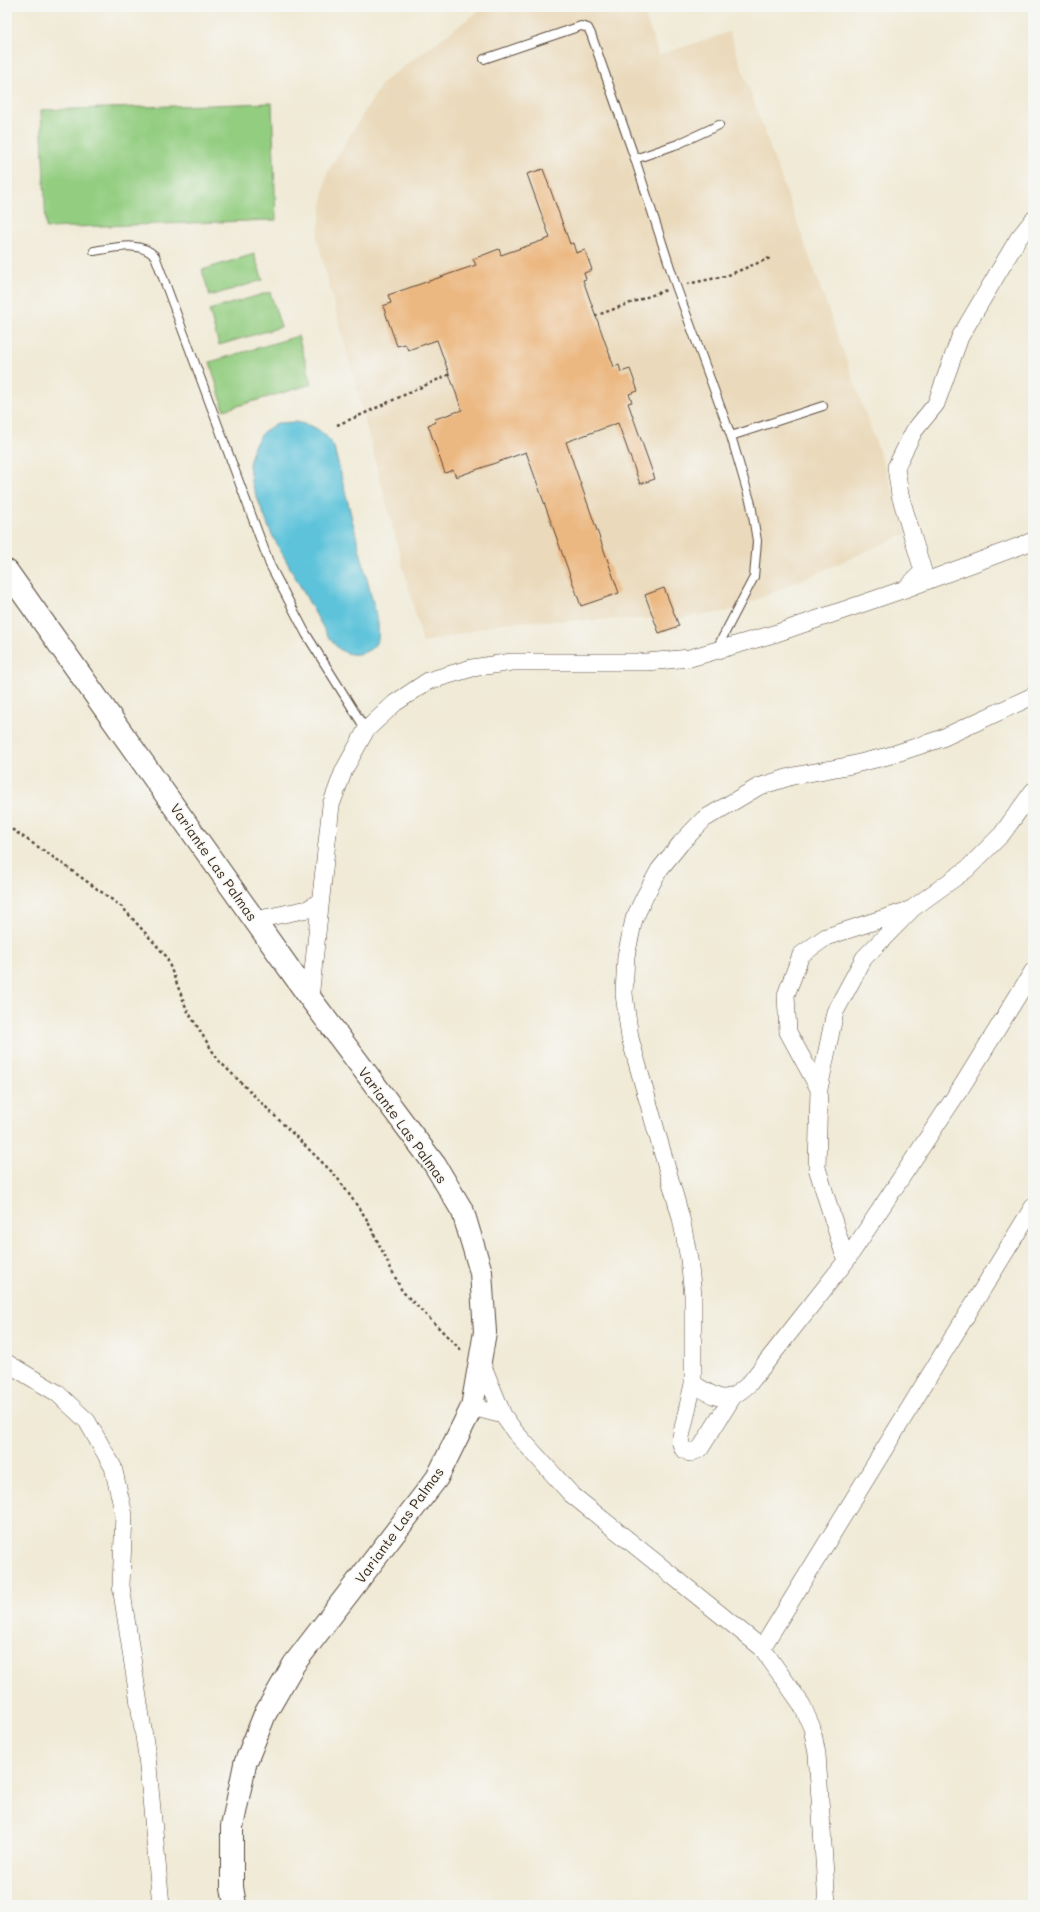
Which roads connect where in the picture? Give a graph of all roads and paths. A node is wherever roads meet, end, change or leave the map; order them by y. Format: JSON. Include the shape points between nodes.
{"nodes":[{"id":1,"x":484,"y":59,"type":"dead end"},
{"id":2,"x":719,"y":125,"type":"dead end"},
{"id":3,"x":635,"y":160,"type":"junction"},
{"id":4,"x":1033,"y":220,"type":"edge"},
{"id":5,"x":94,"y":251,"type":"dead end"},
{"id":6,"x":450,"y":374,"type":"dead end"},
{"id":7,"x":823,"y":406,"type":"dead end"},
{"id":8,"x":337,"y":424,"type":"dead end"},
{"id":9,"x":731,"y":436,"type":"junction"},
{"id":10,"x":1033,"y":542,"type":"edge"},
{"id":11,"x":7,"y":571,"type":"edge"},
{"id":12,"x":905,"y":589,"type":"junction"},
{"id":13,"x":715,"y":651,"type":"junction"},
{"id":14,"x":1033,"y":696,"type":"edge"},
{"id":15,"x":366,"y":730,"type":"junction"},
{"id":16,"x":1033,"y":791,"type":"edge"},
{"id":17,"x":7,"y":826,"type":"edge"},
{"id":18,"x":320,"y":901,"type":"junction"},
{"id":19,"x":913,"y":908,"type":"junction"},
{"id":20,"x":255,"y":920,"type":"junction"},
{"id":21,"x":1033,"y":971,"type":"edge"},
{"id":22,"x":310,"y":998,"type":"junction"},
{"id":23,"x":819,"y":1089,"type":"junction"},
{"id":24,"x":1033,"y":1207,"type":"edge"},
{"id":25,"x":846,"y":1261,"type":"junction"},
{"id":26,"x":7,"y":1363,"type":"edge"},
{"id":27,"x":479,"y":1364,"type":"junction"},
{"id":28,"x":692,"y":1384,"type":"junction"},
{"id":29,"x":732,"y":1398,"type":"junction"},
{"id":30,"x":472,"y":1407,"type":"junction"},
{"id":31,"x":503,"y":1415,"type":"junction"},
{"id":32,"x":762,"y":1648,"type":"junction"},
{"id":33,"x":161,"y":1905,"type":"edge"},
{"id":34,"x":235,"y":1905,"type":"edge"},
{"id":35,"x":827,"y":1905,"type":"edge"}],
"edges":[{"from":1,"to":3,"type":"lane","via":[[582,26],[588,28]]},
{"from":2,"to":3,"type":"lane"},
{"from":3,"to":9,"type":"lane","via":[[676,286]]},
{"from":4,"to":12,"type":"street","via":[[1018,239],[960,337],[936,404],[914,431],[896,467],[900,495],[923,571]]},
{"from":5,"to":15,"type":"lane","via":[[126,246],[140,247],[148,249],[155,256],[270,565],[306,634]]},
{"from":6,"to":8,"type":"path"},
{"from":7,"to":9,"type":"lane"},
{"from":9,"to":13,"type":"lane","via":[[751,504],[756,541],[754,577]]},
{"from":10,"to":12,"type":"street"},
{"from":11,"to":20,"type":"main road","name":"Variante Las Palmas"},
{"from":12,"to":13,"type":"street","via":[[777,633]]},
{"from":13,"to":15,"type":"street","via":[[690,658],[647,662],[512,662],[472,668],[428,681],[395,703]]},
{"from":14,"to":28,"type":"street","via":[[940,739],[910,749],[848,766],[793,776],[758,787],[704,819],[659,870],[645,896],[634,919],[626,956],[624,994],[630,1038],[681,1218],[689,1259],[693,1302]]},
{"from":15,"to":18,"type":"street","via":[[344,770],[331,805]]},
{"from":16,"to":19,"type":"street","via":[[1002,834],[967,869]]},
{"from":17,"to":27,"type":"path","via":[[122,907],[166,956],[187,1010],[218,1060],[336,1176],[366,1218],[402,1291]]},
{"from":18,"to":20,"type":"street","via":[[308,909]]},
{"from":18,"to":22,"type":"street"},
{"from":19,"to":23,"type":"street","via":[[864,958],[835,1012]]},
{"from":19,"to":23,"type":"street","via":[[826,937],[801,955],[786,995],[788,1032]]},
{"from":20,"to":22,"type":"main road","name":"Variante Las Palmas"},
{"from":21,"to":25,"type":"street","via":[[962,1086]]},
{"from":22,"to":27,"type":"main road","name":"Variante Las Palmas","via":[[435,1165],[463,1212],[481,1272],[485,1332]]},
{"from":23,"to":25,"type":"street","via":[[817,1168]]},
{"from":24,"to":32,"type":"street"},
{"from":25,"to":29,"type":"street","via":[[749,1384]]},
{"from":26,"to":33,"type":"street","via":[[57,1393],[87,1421],[113,1467],[124,1515],[121,1586],[147,1756]]},
{"from":27,"to":30,"type":"main road","name":"Variante Las Palmas"},
{"from":27,"to":31,"type":"street"},
{"from":28,"to":29,"type":"street","via":[[719,1398]]},
{"from":28,"to":29,"type":"street","via":[[680,1441],[683,1449],[688,1452],[700,1449]]},
{"from":30,"to":31,"type":"street"},
{"from":30,"to":34,"type":"main road","name":"Variante Las Palmas","via":[[437,1478],[294,1664],[265,1714],[245,1764],[232,1827],[232,1887]]},
{"from":31,"to":32,"type":"street","via":[[571,1494]]},
{"from":32,"to":35,"type":"street","via":[[802,1705],[812,1728],[817,1754]]}]}
